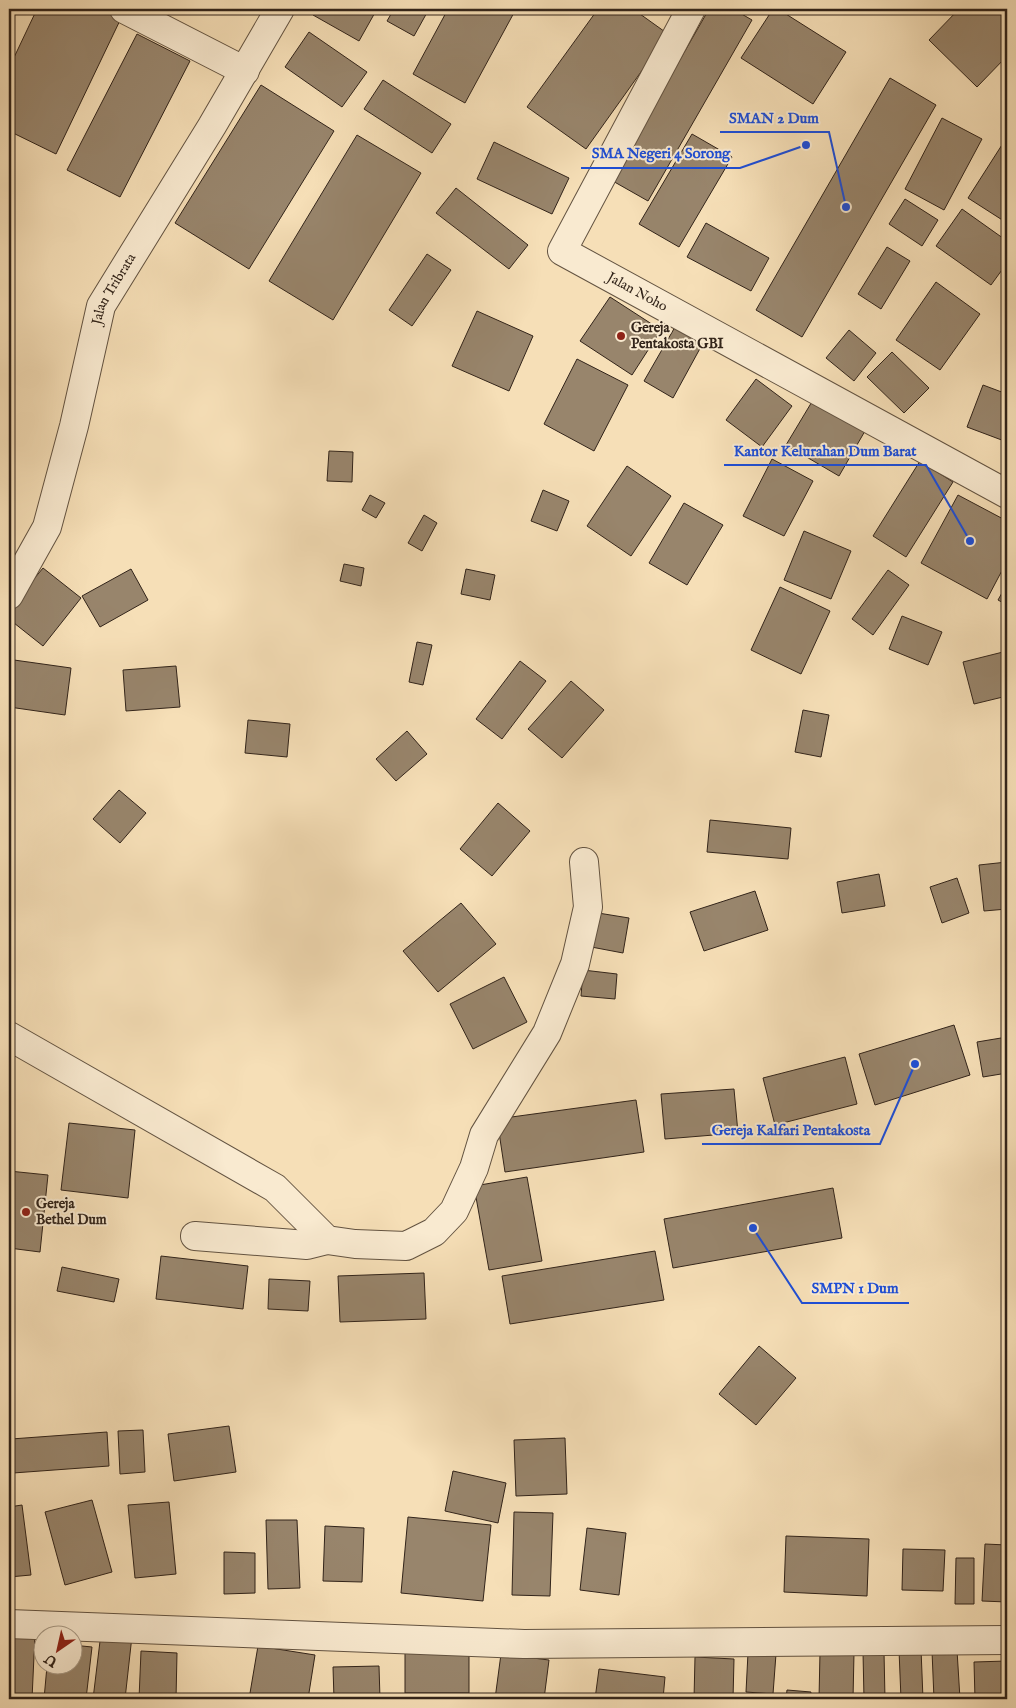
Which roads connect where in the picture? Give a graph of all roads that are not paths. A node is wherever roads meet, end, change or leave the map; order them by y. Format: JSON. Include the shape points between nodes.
{"nodes":[{"id":1,"x":124,"y":9,"type":"edge"},
{"id":2,"x":280,"y":9,"type":"edge"},
{"id":3,"x":692,"y":9,"type":"edge"},
{"id":4,"x":245,"y":71,"type":"junction"},
{"id":5,"x":1007,"y":494,"type":"edge"},
{"id":6,"x":9,"y":595,"type":"edge"},
{"id":7,"x":584,"y":862,"type":"dead end"},
{"id":8,"x":9,"y":1036,"type":"edge"},
{"id":9,"x":195,"y":1236,"type":"dead end"},
{"id":10,"x":327,"y":1240,"type":"junction"},
{"id":11,"x":9,"y":1624,"type":"edge"},
{"id":12,"x":1007,"y":1640,"type":"edge"}],
"edges":[{"from":1,"to":4,"type":"street"},
{"from":2,"to":4,"type":"street","name":"Jalan Tribrata"},
{"from":3,"to":5,"type":"street","name":"Jalan Noho","via":[[562,251]]},
{"from":4,"to":6,"type":"street","name":"Jalan Tribrata","via":[[101,306],[74,426],[46,527]]},
{"from":7,"to":10,"type":"street","via":[[588,907],[575,964],[547,1033],[484,1135],[474,1168],[454,1211],[434,1232],[406,1246]]},
{"from":8,"to":10,"type":"street","via":[[275,1188]]},
{"from":9,"to":10,"type":"street","via":[[307,1245]]},
{"from":11,"to":12,"type":"street","via":[[524,1644]]}]}
